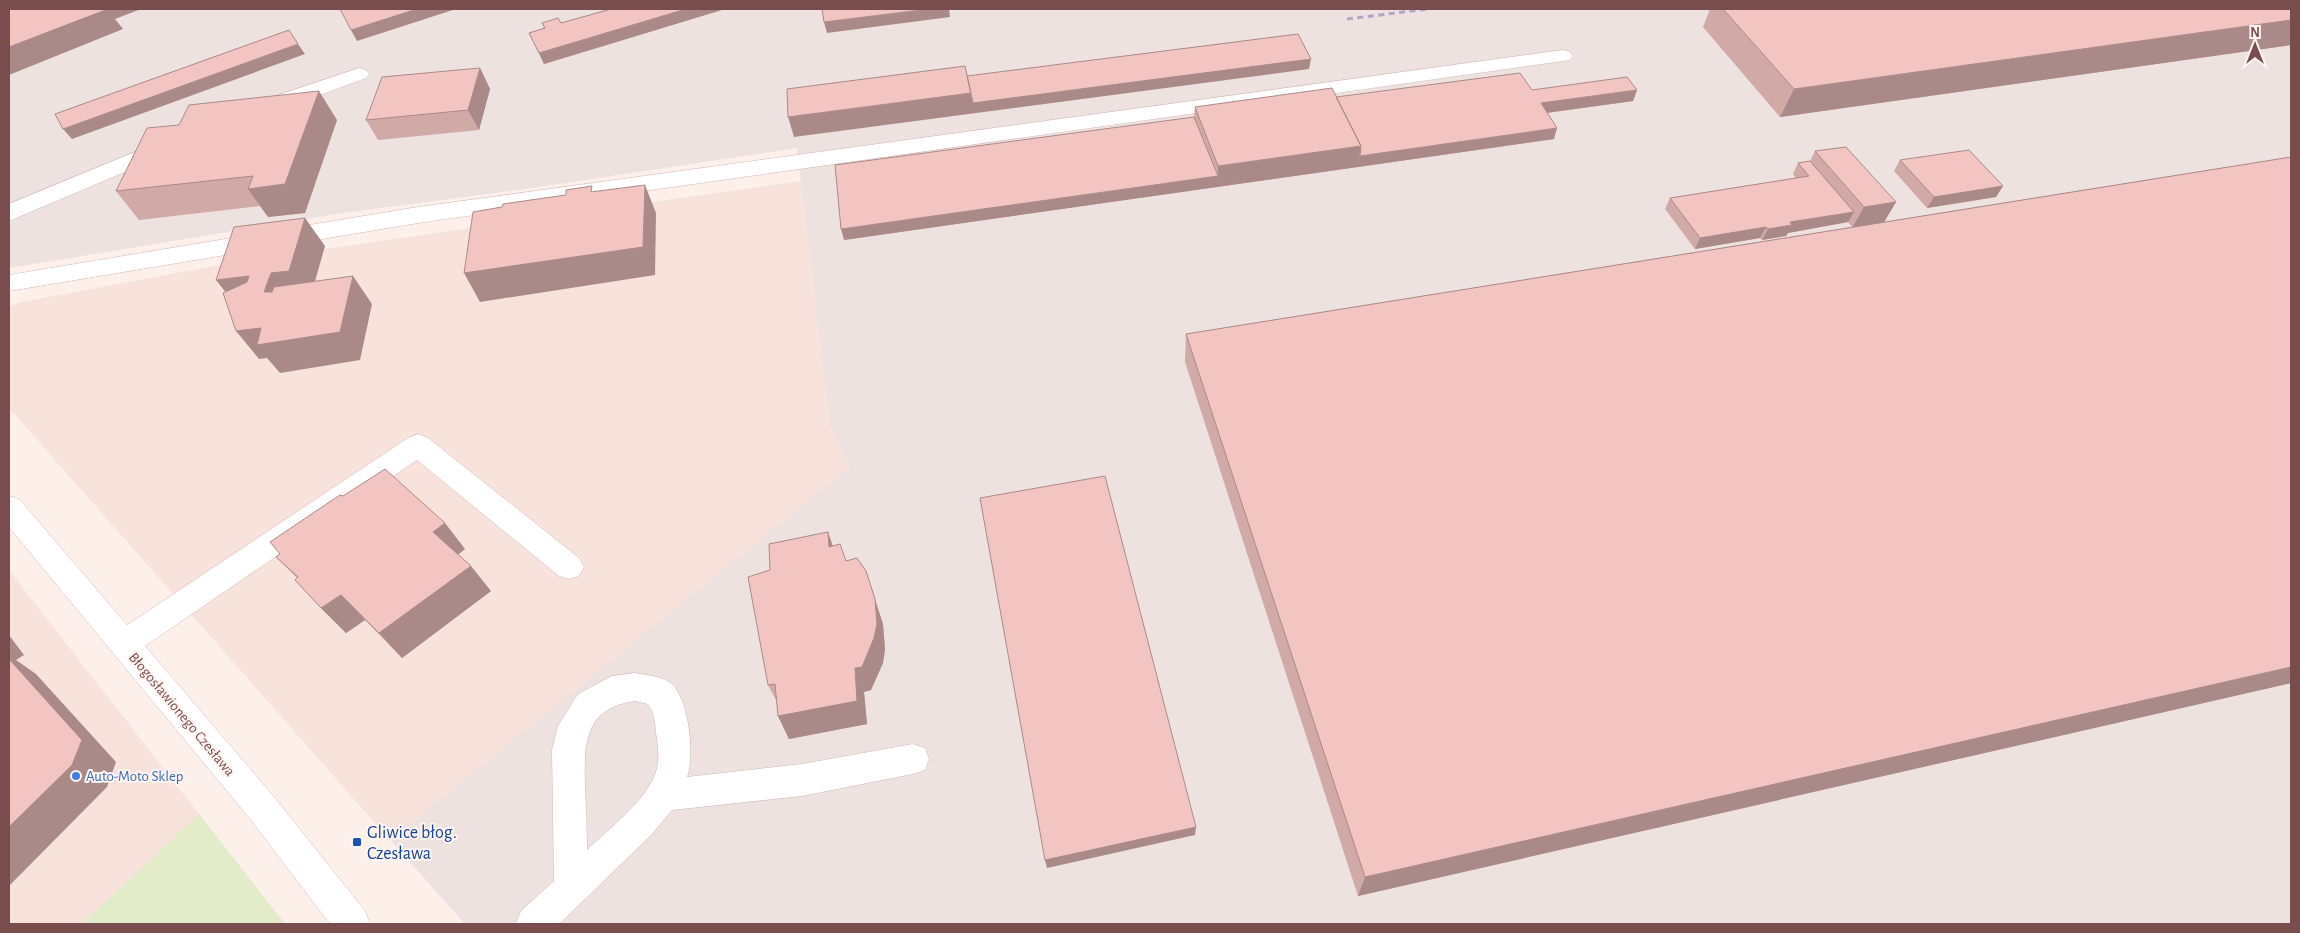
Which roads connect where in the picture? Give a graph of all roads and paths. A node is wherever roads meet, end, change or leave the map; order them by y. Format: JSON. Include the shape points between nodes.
{"nodes":[{"id":1,"x":1563,"y":56,"type":"dead end"},
{"id":2,"x":359,"y":74,"type":"dead end"},
{"id":3,"x":253,"y":111,"type":"edge"},
{"id":4,"x":180,"y":140,"type":"edge"},
{"id":5,"x":9,"y":213,"type":"edge"},
{"id":6,"x":9,"y":282,"type":"edge"},
{"id":7,"x":9,"y":507,"type":"edge"},
{"id":8,"x":570,"y":567,"type":"dead end"},
{"id":9,"x":123,"y":644,"type":"junction"},
{"id":10,"x":913,"y":759,"type":"dead end"},
{"id":11,"x":663,"y":795,"type":"junction"},
{"id":12,"x":571,"y":889,"type":"junction"},
{"id":13,"x":352,"y":924,"type":"edge"},
{"id":14,"x":534,"y":924,"type":"edge"}],
"edges":[{"from":1,"to":6,"type":"street","via":[[418,215]]},
{"from":2,"to":3,"type":"street"},
{"from":4,"to":5,"type":"street"},
{"from":7,"to":9,"type":"street","name":"Błogosławionego Czesława"},
{"from":8,"to":9,"type":"street","via":[[418,445]]},
{"from":9,"to":13,"type":"street","name":"Błogosławionego Czesława","via":[[263,809]]},
{"from":10,"to":11,"type":"street","via":[[802,780]]},
{"from":11,"to":12,"type":"street","via":[[640,824]]},
{"from":11,"to":12,"type":"street","via":[[673,770],[674,747],[668,705],[658,692],[635,687],[612,690],[589,704],[574,726],[568,750]]},
{"from":12,"to":14,"type":"street"}]}
